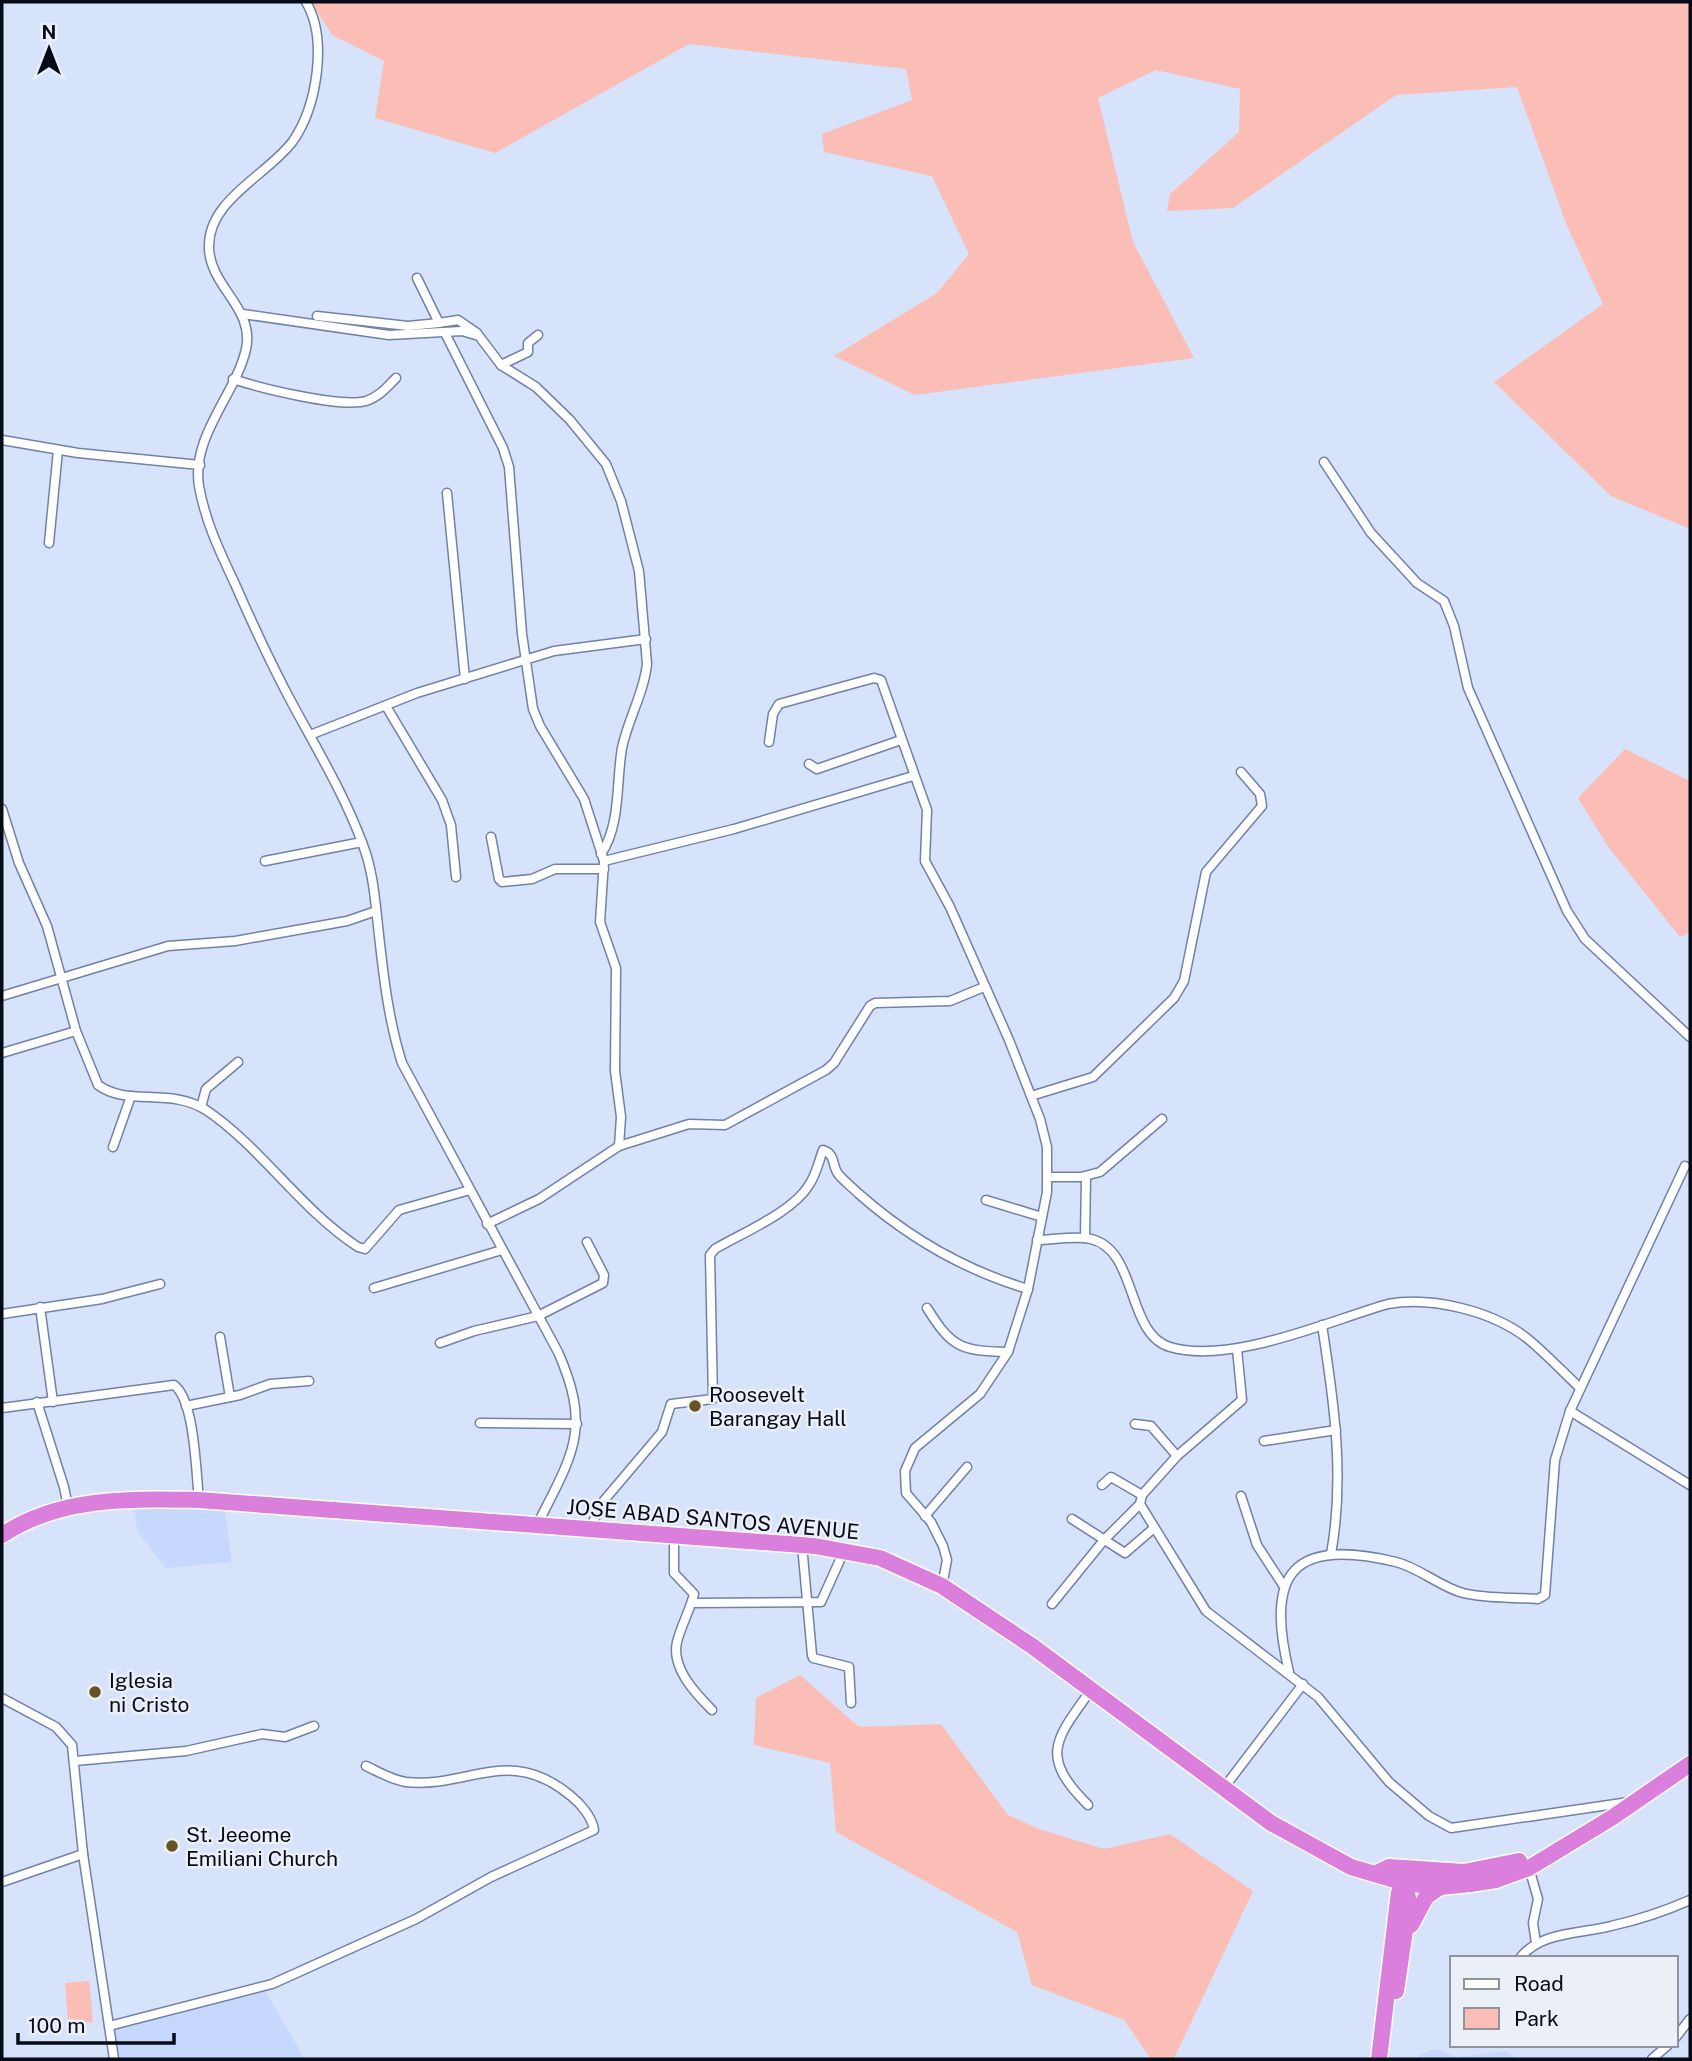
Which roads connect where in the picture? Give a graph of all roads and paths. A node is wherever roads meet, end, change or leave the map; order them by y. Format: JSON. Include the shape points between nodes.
{"nodes":[{"id":1,"x":306,"y":2,"type":"edge"},
{"id":2,"x":417,"y":278,"type":"dead end"},
{"id":3,"x":243,"y":314,"type":"junction"},
{"id":4,"x":317,"y":316,"type":"dead end"},
{"id":5,"x":439,"y":323,"type":"junction"},
{"id":6,"x":444,"y":333,"type":"junction"},
{"id":7,"x":538,"y":335,"type":"dead end"},
{"id":8,"x":479,"y":336,"type":"junction"},
{"id":9,"x":502,"y":365,"type":"junction"},
{"id":10,"x":396,"y":378,"type":"dead end"},
{"id":11,"x":233,"y":379,"type":"junction"},
{"id":12,"x":2,"y":440,"type":"edge"},
{"id":13,"x":58,"y":450,"type":"junction"},
{"id":14,"x":1324,"y":462,"type":"dead end"},
{"id":15,"x":200,"y":465,"type":"junction"},
{"id":16,"x":447,"y":493,"type":"dead end"},
{"id":17,"x":49,"y":544,"type":"dead end"},
{"id":18,"x":646,"y":639,"type":"junction"},
{"id":19,"x":526,"y":660,"type":"junction"},
{"id":20,"x":465,"y":679,"type":"junction"},
{"id":21,"x":386,"y":706,"type":"junction"},
{"id":22,"x":310,"y":735,"type":"junction"},
{"id":23,"x":901,"y":740,"type":"junction"},
{"id":24,"x":769,"y":742,"type":"dead end"},
{"id":25,"x":809,"y":764,"type":"dead end"},
{"id":26,"x":1241,"y":772,"type":"dead end"},
{"id":27,"x":913,"y":776,"type":"junction"},
{"id":28,"x":2,"y":809,"type":"edge"},
{"id":29,"x":491,"y":837,"type":"dead end"},
{"id":30,"x":362,"y":842,"type":"junction"},
{"id":31,"x":265,"y":861,"type":"dead end"},
{"id":32,"x":603,"y":861,"type":"junction"},
{"id":33,"x":456,"y":877,"type":"dead end"},
{"id":34,"x":376,"y":911,"type":"junction"},
{"id":35,"x":61,"y":977,"type":"junction"},
{"id":36,"x":984,"y":987,"type":"junction"},
{"id":37,"x":2,"y":996,"type":"edge"},
{"id":38,"x":76,"y":1031,"type":"junction"},
{"id":39,"x":1690,"y":1037,"type":"edge"},
{"id":40,"x":2,"y":1053,"type":"edge"},
{"id":41,"x":239,"y":1062,"type":"dead end"},
{"id":42,"x":131,"y":1096,"type":"junction"},
{"id":43,"x":1031,"y":1096,"type":"junction"},
{"id":44,"x":201,"y":1107,"type":"junction"},
{"id":45,"x":1162,"y":1119,"type":"dead end"},
{"id":46,"x":619,"y":1146,"type":"junction"},
{"id":47,"x":113,"y":1147,"type":"dead end"},
{"id":48,"x":1685,"y":1166,"type":"dead end"},
{"id":49,"x":1049,"y":1177,"type":"junction"},
{"id":50,"x":1086,"y":1177,"type":"junction"},
{"id":51,"x":470,"y":1190,"type":"junction"},
{"id":52,"x":986,"y":1200,"type":"dead end"},
{"id":53,"x":1042,"y":1217,"type":"junction"},
{"id":54,"x":487,"y":1224,"type":"junction"},
{"id":55,"x":1085,"y":1238,"type":"junction"},
{"id":56,"x":1037,"y":1240,"type":"junction"},
{"id":57,"x":587,"y":1242,"type":"dead end"},
{"id":58,"x":502,"y":1250,"type":"junction"},
{"id":59,"x":160,"y":1284,"type":"dead end"},
{"id":60,"x":374,"y":1288,"type":"dead end"},
{"id":61,"x":1028,"y":1289,"type":"junction"},
{"id":62,"x":40,"y":1307,"type":"junction"},
{"id":63,"x":927,"y":1308,"type":"dead end"},
{"id":64,"x":2,"y":1314,"type":"edge"},
{"id":65,"x":538,"y":1315,"type":"junction"},
{"id":66,"x":1322,"y":1325,"type":"junction"},
{"id":67,"x":220,"y":1337,"type":"dead end"},
{"id":68,"x":439,"y":1343,"type":"dead end"},
{"id":69,"x":1237,"y":1349,"type":"junction"},
{"id":70,"x":1008,"y":1352,"type":"junction"},
{"id":71,"x":309,"y":1381,"type":"dead end"},
{"id":72,"x":1580,"y":1388,"type":"junction"},
{"id":73,"x":230,"y":1397,"type":"junction"},
{"id":74,"x":37,"y":1402,"type":"junction"},
{"id":75,"x":53,"y":1402,"type":"junction"},
{"id":76,"x":186,"y":1406,"type":"junction"},
{"id":77,"x":2,"y":1408,"type":"edge"},
{"id":78,"x":1570,"y":1411,"type":"junction"},
{"id":79,"x":480,"y":1423,"type":"dead end"},
{"id":80,"x":577,"y":1423,"type":"junction"},
{"id":81,"x":1135,"y":1424,"type":"dead end"},
{"id":82,"x":1336,"y":1430,"type":"junction"},
{"id":83,"x":1264,"y":1441,"type":"dead end"},
{"id":84,"x":1177,"y":1455,"type":"junction"},
{"id":85,"x":967,"y":1467,"type":"dead end"},
{"id":86,"x":1690,"y":1485,"type":"edge"},
{"id":87,"x":1102,"y":1486,"type":"dead end"},
{"id":88,"x":1241,"y":1496,"type":"dead end"},
{"id":89,"x":1141,"y":1499,"type":"junction"},
{"id":90,"x":199,"y":1500,"type":"junction"},
{"id":91,"x":68,"y":1507,"type":"junction"},
{"id":92,"x":925,"y":1516,"type":"junction"},
{"id":93,"x":1072,"y":1519,"type":"dead end"},
{"id":94,"x":537,"y":1525,"type":"junction"},
{"id":95,"x":1154,"y":1528,"type":"junction"},
{"id":96,"x":590,"y":1529,"type":"junction"},
{"id":97,"x":2,"y":1535,"type":"edge"},
{"id":98,"x":674,"y":1535,"type":"junction"},
{"id":99,"x":1104,"y":1540,"type":"junction"},
{"id":100,"x":802,"y":1545,"type":"junction"},
{"id":101,"x":845,"y":1550,"type":"junction"},
{"id":102,"x":1331,"y":1554,"type":"junction"},
{"id":103,"x":1283,"y":1584,"type":"junction"},
{"id":104,"x":942,"y":1586,"type":"junction"},
{"id":105,"x":692,"y":1602,"type":"junction"},
{"id":106,"x":806,"y":1603,"type":"junction"},
{"id":107,"x":1052,"y":1604,"type":"dead end"},
{"id":108,"x":1289,"y":1672,"type":"junction"},
{"id":109,"x":1303,"y":1684,"type":"junction"},
{"id":110,"x":1091,"y":1690,"type":"junction"},
{"id":111,"x":2,"y":1698,"type":"edge"},
{"id":112,"x":851,"y":1703,"type":"dead end"},
{"id":113,"x":712,"y":1710,"type":"dead end"},
{"id":114,"x":314,"y":1726,"type":"dead end"},
{"id":115,"x":75,"y":1761,"type":"junction"},
{"id":116,"x":1690,"y":1764,"type":"edge"},
{"id":117,"x":366,"y":1766,"type":"dead end"},
{"id":118,"x":1223,"y":1789,"type":"junction"},
{"id":119,"x":1636,"y":1802,"type":"junction"},
{"id":120,"x":1088,"y":1805,"type":"dead end"},
{"id":121,"x":1564,"y":1846,"type":"junction"},
{"id":122,"x":83,"y":1854,"type":"junction"},
{"id":123,"x":1529,"y":1868,"type":"junction"},
{"id":124,"x":1375,"y":1874,"type":"junction"},
{"id":125,"x":1444,"y":1880,"type":"junction"},
{"id":126,"x":2,"y":1882,"type":"edge"},
{"id":127,"x":1405,"y":1883,"type":"junction"},
{"id":128,"x":1689,"y":1903,"type":"edge"},
{"id":129,"x":1398,"y":1940,"type":"junction"},
{"id":130,"x":1536,"y":1943,"type":"junction"},
{"id":131,"x":1522,"y":1956,"type":"edge"},
{"id":132,"x":1690,"y":2019,"type":"edge"},
{"id":133,"x":110,"y":2026,"type":"junction"},
{"id":134,"x":1678,"y":2034,"type":"edge"},
{"id":135,"x":1666,"y":2047,"type":"edge"},
{"id":136,"x":114,"y":2059,"type":"edge"},
{"id":137,"x":1379,"y":2059,"type":"edge"},
{"id":138,"x":1387,"y":2059,"type":"edge"},
{"id":139,"x":1652,"y":2059,"type":"edge"}],
"edges":[{"from":1,"to":3,"type":"street","via":[[319,52],[302,121],[292,143],[229,202],[208,246],[213,267]]},
{"from":2,"to":5,"type":"street"},
{"from":3,"to":6,"type":"street","via":[[389,335]]},
{"from":3,"to":11,"type":"street","via":[[246,349]]},
{"from":4,"to":5,"type":"street","via":[[408,326]]},
{"from":5,"to":8,"type":"street","via":[[450,319],[465,322]]},
{"from":6,"to":8,"type":"street","via":[[462,331]]},
{"from":6,"to":19,"type":"street","via":[[509,467]]},
{"from":7,"to":9,"type":"street","via":[[528,343],[528,352]]},
{"from":8,"to":9,"type":"street"},
{"from":9,"to":18,"type":"street","via":[[536,387],[606,464],[621,500],[639,571]]},
{"from":10,"to":11,"type":"street","via":[[376,397],[350,403]]},
{"from":11,"to":15,"type":"street"},
{"from":12,"to":13,"type":"street"},
{"from":13,"to":15,"type":"street"},
{"from":13,"to":17,"type":"street"},
{"from":14,"to":39,"type":"street","via":[[1371,533],[1417,583],[1444,601],[1468,688],[1567,911],[1585,939]]},
{"from":15,"to":22,"type":"street","via":[[199,485],[214,540]]},
{"from":16,"to":20,"type":"street"},
{"from":18,"to":19,"type":"street","via":[[579,646]]},
{"from":18,"to":32,"type":"street","via":[[646,678],[627,729],[618,799]]},
{"from":19,"to":20,"type":"street"},
{"from":19,"to":32,"type":"street","via":[[533,709],[584,799]]},
{"from":20,"to":21,"type":"street"},
{"from":21,"to":22,"type":"street"},
{"from":21,"to":33,"type":"street","via":[[442,800],[451,825]]},
{"from":22,"to":30,"type":"street"},
{"from":23,"to":24,"type":"street","via":[[878,678],[779,705]]},
{"from":23,"to":25,"type":"street","via":[[817,769]]},
{"from":23,"to":27,"type":"street"},
{"from":26,"to":43,"type":"street","via":[[1260,794],[1262,806],[1206,872],[1181,989],[1104,1069],[1082,1082]]},
{"from":27,"to":32,"type":"street","via":[[734,830]]},
{"from":27,"to":36,"type":"street","via":[[928,818],[925,861]]},
{"from":28,"to":35,"type":"street"},
{"from":29,"to":32,"type":"street","via":[[502,882]]},
{"from":30,"to":31,"type":"street"},
{"from":30,"to":34,"type":"street"},
{"from":32,"to":46,"type":"street","via":[[600,922],[616,968]]},
{"from":34,"to":35,"type":"street","via":[[346,921],[235,941],[168,946]]},
{"from":34,"to":51,"type":"street","via":[[398,1051]]},
{"from":35,"to":37,"type":"street"},
{"from":35,"to":38,"type":"street"},
{"from":36,"to":43,"type":"street"},
{"from":36,"to":46,"type":"street","via":[[950,1001],[875,1003],[826,1070],[725,1125],[689,1124]]},
{"from":38,"to":40,"type":"street"},
{"from":38,"to":42,"type":"street","via":[[98,1085]]},
{"from":41,"to":44,"type":"street","via":[[206,1089]]},
{"from":42,"to":44,"type":"street","via":[[182,1098]]},
{"from":42,"to":47,"type":"street"},
{"from":43,"to":49,"type":"street","via":[[1047,1147]]},
{"from":44,"to":51,"type":"street","via":[[257,1155],[310,1210],[358,1247],[365,1249],[371,1244],[399,1210]]},
{"from":45,"to":50,"type":"street","via":[[1100,1172]]},
{"from":46,"to":54,"type":"street","via":[[538,1199]]},
{"from":48,"to":72,"type":"street"},
{"from":49,"to":50,"type":"street"},
{"from":49,"to":53,"type":"street"},
{"from":50,"to":55,"type":"street"},
{"from":51,"to":54,"type":"street"},
{"from":52,"to":53,"type":"street"},
{"from":53,"to":56,"type":"street"},
{"from":54,"to":58,"type":"street"},
{"from":55,"to":56,"type":"street"},
{"from":55,"to":69,"type":"street","via":[[1101,1244],[1117,1261],[1146,1328],[1157,1341],[1179,1349]]},
{"from":56,"to":61,"type":"street"},
{"from":57,"to":65,"type":"street","via":[[604,1275],[603,1283]]},
{"from":58,"to":60,"type":"street"},
{"from":58,"to":65,"type":"street"},
{"from":59,"to":62,"type":"street","via":[[102,1299]]},
{"from":61,"to":70,"type":"street"},
{"from":61,"to":96,"type":"street","via":[[973,1270],[928,1246],[840,1176],[833,1157],[823,1150],[801,1195],[710,1255],[713,1399],[671,1404],[658,1438],[601,1504]]},
{"from":62,"to":64,"type":"street"},
{"from":62,"to":75,"type":"street"},
{"from":63,"to":70,"type":"street","via":[[953,1343],[972,1350]]},
{"from":65,"to":68,"type":"street"},
{"from":65,"to":80,"type":"street","via":[[572,1383]]},
{"from":66,"to":69,"type":"street"},
{"from":66,"to":72,"type":"street","via":[[1388,1304],[1438,1302],[1472,1311],[1526,1337]]},
{"from":66,"to":82,"type":"street"},
{"from":67,"to":73,"type":"street"},
{"from":69,"to":84,"type":"street","via":[[1242,1400]]},
{"from":70,"to":92,"type":"street","via":[[980,1394],[909,1458],[906,1493]]},
{"from":71,"to":73,"type":"street","via":[[270,1384]]},
{"from":72,"to":78,"type":"street"},
{"from":73,"to":76,"type":"street"},
{"from":74,"to":75,"type":"street"},
{"from":74,"to":77,"type":"street"},
{"from":74,"to":91,"type":"street"},
{"from":75,"to":76,"type":"street","via":[[174,1385]]},
{"from":76,"to":90,"type":"street"},
{"from":78,"to":86,"type":"street"},
{"from":78,"to":102,"type":"street","via":[[1555,1460],[1545,1595],[1538,1599],[1462,1593],[1397,1562]]},
{"from":79,"to":80,"type":"street"},
{"from":80,"to":94,"type":"street","via":[[569,1456]]},
{"from":81,"to":84,"type":"street","via":[[1151,1426]]},
{"from":82,"to":83,"type":"street"},
{"from":82,"to":102,"type":"street","via":[[1339,1495]]},
{"from":84,"to":89,"type":"street"},
{"from":85,"to":92,"type":"street"},
{"from":87,"to":89,"type":"street","via":[[1111,1477]]},
{"from":88,"to":103,"type":"street","via":[[1257,1545]]},
{"from":89,"to":95,"type":"street"},
{"from":89,"to":99,"type":"street"},
{"from":90,"to":91,"type":"highway","name":"JOSE ABAD SANTOS AVENUE","via":[[114,1500]]},
{"from":90,"to":94,"type":"highway","name":"JOSE ABAD SANTOS AVENUE"},
{"from":91,"to":97,"type":"highway","name":"JOSE ABAD SANTOS AVENUE","via":[[30,1519]]},
{"from":92,"to":104,"type":"street","via":[[947,1560]]},
{"from":93,"to":99,"type":"street"},
{"from":94,"to":96,"type":"highway","name":"JOSE ABAD SANTOS AVENUE"},
{"from":95,"to":99,"type":"street","via":[[1125,1553]]},
{"from":95,"to":108,"type":"street","via":[[1206,1611]]},
{"from":96,"to":98,"type":"highway","name":"JOSE ABAD SANTOS AVENUE"},
{"from":98,"to":100,"type":"highway","name":"JOSE ABAD SANTOS AVENUE"},
{"from":98,"to":105,"type":"street","via":[[672,1568],[693,1590]]},
{"from":99,"to":107,"type":"street"},
{"from":100,"to":101,"type":"highway","name":"JOSE ABAD SANTOS AVENUE"},
{"from":100,"to":106,"type":"street"},
{"from":101,"to":104,"type":"highway","name":"JOSE ABAD SANTOS AVENUE","via":[[888,1561]]},
{"from":101,"to":106,"type":"street","via":[[825,1597],[821,1602]]},
{"from":102,"to":103,"type":"street","via":[[1305,1563]]},
{"from":103,"to":108,"type":"street","via":[[1280,1625]]},
{"from":104,"to":110,"type":"highway","name":"JOSE ABAD SANTOS AVENUE"},
{"from":105,"to":106,"type":"street"},
{"from":105,"to":113,"type":"street","via":[[677,1641],[677,1658]]},
{"from":106,"to":112,"type":"street","via":[[813,1658],[849,1667]]},
{"from":108,"to":109,"type":"street"},
{"from":109,"to":118,"type":"street"},
{"from":109,"to":119,"type":"street","via":[[1389,1782],[1451,1828]]},
{"from":110,"to":118,"type":"highway","name":"JOSE ABAD SANTOS AVENUE"},
{"from":110,"to":120,"type":"street","via":[[1061,1734],[1058,1754],[1063,1778]]},
{"from":111,"to":115,"type":"street","via":[[63,1732]]},
{"from":114,"to":115,"type":"street","via":[[285,1737],[262,1734],[186,1751]]},
{"from":115,"to":122,"type":"street"},
{"from":116,"to":119,"type":"highway","name":"JOSE ABAD SANTOS AVENUE"},
{"from":117,"to":133,"type":"street","via":[[406,1782],[482,1772],[530,1773],[572,1797],[585,1810],[594,1830],[272,1984]]},
{"from":118,"to":124,"type":"highway","name":"JOSE ABAD SANTOS AVENUE","via":[[1321,1853]]},
{"from":119,"to":121,"type":"highway","name":"JOSE ABAD SANTOS AVENUE"},
{"from":121,"to":123,"type":"highway","name":"JOSE ABAD SANTOS AVENUE"},
{"from":121,"to":125,"type":"highway","name":"JOSE ABAD SANTOS AVENUE"},
{"from":122,"to":126,"type":"street"},
{"from":122,"to":133,"type":"street"},
{"from":123,"to":125,"type":"highway","name":"JOSE ABAD SANTOS AVENUE","via":[[1496,1880]]},
{"from":123,"to":130,"type":"street","via":[[1538,1899],[1533,1923]]},
{"from":124,"to":125,"type":"highway","name":"JOSE ABAD SANTOS AVENUE","via":[[1389,1867]]},
{"from":124,"to":127,"type":"highway","name":"JOSE ABAD SANTOS AVENUE"},
{"from":124,"to":129,"type":"highway","via":[[1387,1893]]},
{"from":125,"to":127,"type":"highway","via":[[1418,1876]]},
{"from":125,"to":129,"type":"highway","via":[[1419,1906]]},
{"from":127,"to":129,"type":"highway","via":[[1396,1900]]},
{"from":128,"to":130,"type":"street"},
{"from":129,"to":137,"type":"highway"},
{"from":129,"to":138,"type":"highway"},
{"from":130,"to":131,"type":"street"},
{"from":132,"to":134,"type":"street"},
{"from":133,"to":136,"type":"street"},
{"from":135,"to":139,"type":"street"}]}
